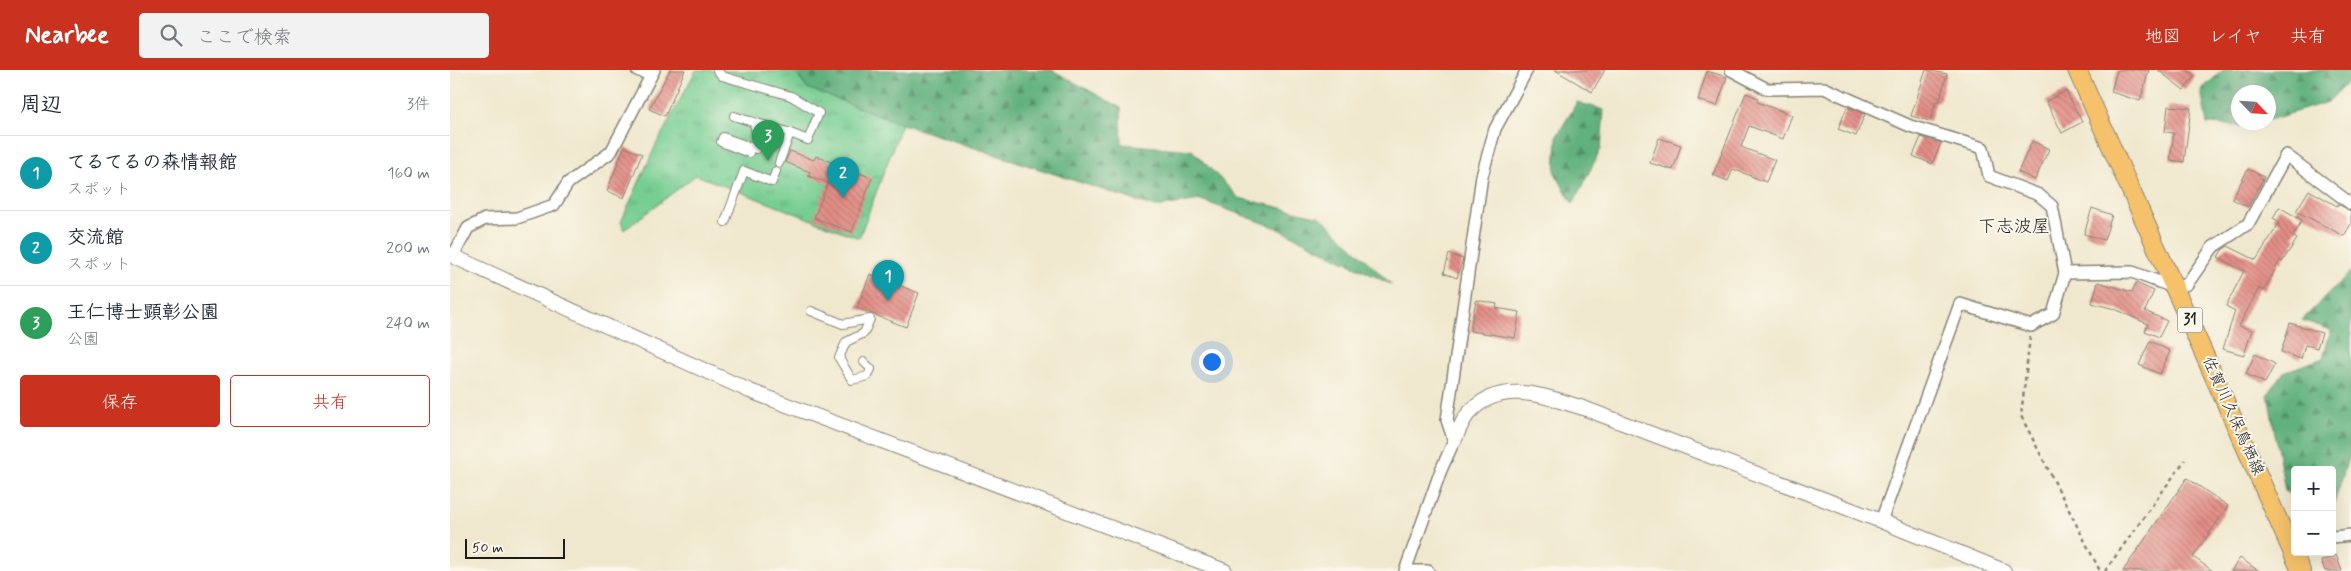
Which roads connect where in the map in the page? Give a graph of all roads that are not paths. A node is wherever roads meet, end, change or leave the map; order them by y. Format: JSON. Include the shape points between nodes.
{"nodes":[{"id":1,"x":637,"y":70,"type":"edge"},
{"id":2,"x":717,"y":70,"type":"edge"},
{"id":3,"x":1527,"y":70,"type":"edge"},
{"id":4,"x":1731,"y":70,"type":"edge"},
{"id":5,"x":2077,"y":70,"type":"edge"},
{"id":6,"x":653,"y":73,"type":"edge"},
{"id":7,"x":734,"y":116,"type":"dead end"},
{"id":8,"x":754,"y":124,"type":"junction"},
{"id":9,"x":790,"y":134,"type":"junction"},
{"id":10,"x":750,"y":153,"type":"dead end"},
{"id":11,"x":779,"y":163,"type":"dead end"},
{"id":12,"x":776,"y":171,"type":"dead end"},
{"id":13,"x":2351,"y":204,"type":"edge"},
{"id":14,"x":725,"y":222,"type":"dead end"},
{"id":15,"x":451,"y":255,"type":"edge"},
{"id":16,"x":2065,"y":273,"type":"junction"},
{"id":17,"x":2176,"y":288,"type":"junction"},
{"id":18,"x":811,"y":311,"type":"dead end"},
{"id":19,"x":864,"y":362,"type":"dead end"},
{"id":20,"x":1454,"y":441,"type":"junction"},
{"id":21,"x":1881,"y":520,"type":"junction"},
{"id":22,"x":2351,"y":535,"type":"edge"},
{"id":23,"x":2336,"y":537,"type":"edge"},
{"id":24,"x":2291,"y":543,"type":"edge"},
{"id":25,"x":2296,"y":556,"type":"edge"},
{"id":26,"x":1225,"y":571,"type":"edge"},
{"id":27,"x":1405,"y":571,"type":"edge"},
{"id":28,"x":1428,"y":571,"type":"edge"},
{"id":29,"x":2004,"y":571,"type":"edge"},
{"id":30,"x":2301,"y":571,"type":"edge"}],
"edges":[{"from":1,"to":6,"type":"street"},
{"from":2,"to":9,"type":"street","via":[[722,76],[791,96],[819,113],[808,140]]},
{"from":3,"to":20,"type":"street","via":[[1495,129],[1482,176],[1447,420]]},
{"from":4,"to":16,"type":"street","via":[[1767,89],[1824,88],[1910,126],[1983,148],[1989,176],[2039,195],[2052,206]]},
{"from":5,"to":17,"type":"main road","name":"佐賀川久保鳥栖線","number":"31"},
{"from":6,"to":15,"type":"street","via":[[611,152],[568,183],[554,205],[517,218],[485,219],[468,228]]},
{"from":7,"to":8,"type":"street"},
{"from":8,"to":9,"type":"street","via":[[771,125]]},
{"from":8,"to":10,"type":"street","via":[[759,142],[756,149],[723,137],[721,142]]},
{"from":9,"to":11,"type":"street"},
{"from":12,"to":14,"type":"street","via":[[772,182],[744,171]]},
{"from":13,"to":17,"type":"street","via":[[2286,155],[2248,224],[2213,247],[2188,284]]},
{"from":15,"to":26,"type":"street","via":[[750,391]]},
{"from":16,"to":17,"type":"street","via":[[2132,272]]},
{"from":16,"to":21,"type":"street","via":[[2053,314],[2031,326],[1960,304]]},
{"from":17,"to":24,"type":"main road","name":"佐賀川久保鳥栖線","number":"31"},
{"from":18,"to":19,"type":"street","via":[[843,324],[870,319],[864,333],[846,342],[839,358],[852,380],[868,376],[871,369]]},
{"from":20,"to":21,"type":"street","via":[[1468,414],[1486,399],[1512,391],[1545,396]]},
{"from":20,"to":27,"type":"street"},
{"from":21,"to":29,"type":"street"},
{"from":22,"to":23,"type":"street"},
{"from":25,"to":30,"type":"main road","name":"佐賀川久保鳥栖線","number":"31"},
{"from":27,"to":28,"type":"street"}]}
